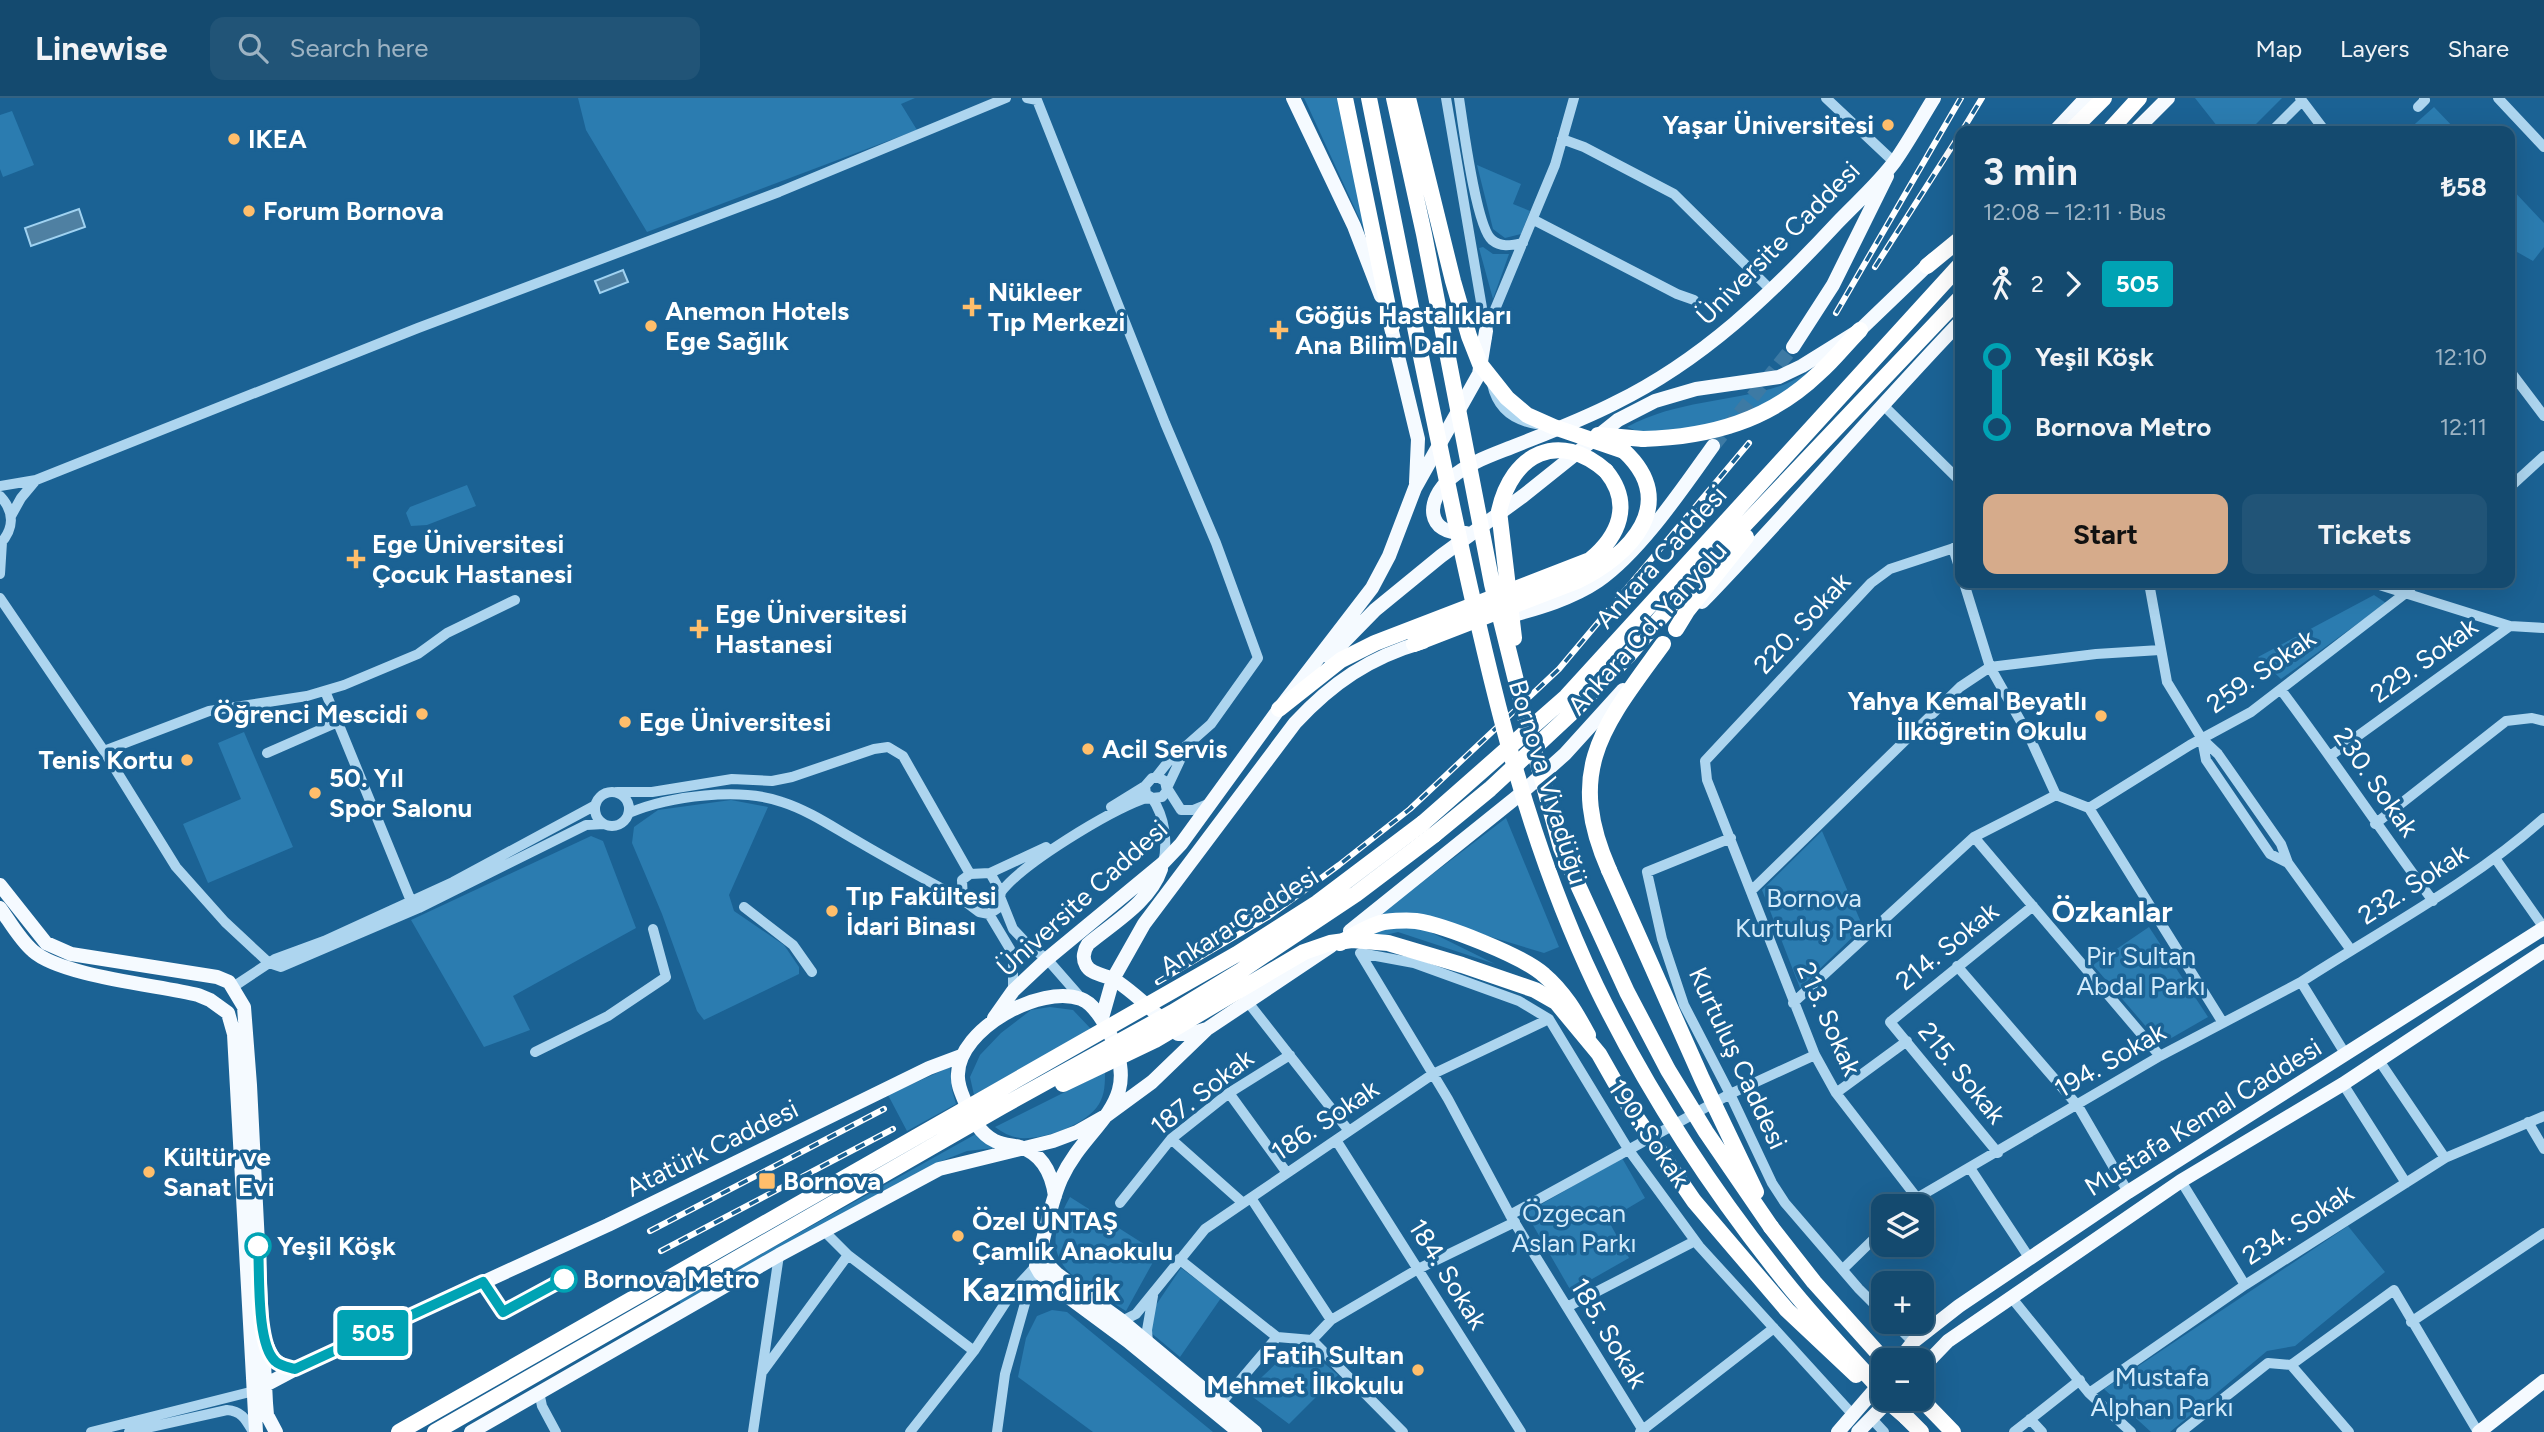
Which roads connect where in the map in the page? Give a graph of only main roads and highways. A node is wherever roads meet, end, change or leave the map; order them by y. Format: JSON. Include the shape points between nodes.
{"nodes":[{"id":1,"x":1293,"y":98,"type":"edge"},
{"id":2,"x":1345,"y":98,"type":"edge"},
{"id":3,"x":1369,"y":98,"type":"edge"},
{"id":4,"x":1394,"y":98,"type":"edge"},
{"id":5,"x":1408,"y":98,"type":"edge"},
{"id":6,"x":1934,"y":98,"type":"edge"},
{"id":7,"x":2086,"y":98,"type":"edge"},
{"id":8,"x":2104,"y":98,"type":"edge"},
{"id":9,"x":2113,"y":98,"type":"edge"},
{"id":10,"x":2139,"y":98,"type":"edge"},
{"id":11,"x":2168,"y":98,"type":"edge"},
{"id":12,"x":2060,"y":126,"type":"edge"},
{"id":13,"x":2076,"y":126,"type":"edge"},
{"id":14,"x":2088,"y":126,"type":"edge"},
{"id":15,"x":2114,"y":126,"type":"edge"},
{"id":16,"x":2140,"y":126,"type":"edge"},
{"id":17,"x":1894,"y":162,"type":"junction"},
{"id":18,"x":1955,"y":237,"type":"edge"},
{"id":19,"x":1955,"y":243,"type":"edge"},
{"id":20,"x":1927,"y":266,"type":"junction"},
{"id":21,"x":1955,"y":270,"type":"edge"},
{"id":22,"x":1955,"y":303,"type":"edge"},
{"id":23,"x":1392,"y":326,"type":"junction"},
{"id":24,"x":1955,"y":327,"type":"edge"},
{"id":25,"x":1860,"y":330,"type":"junction"},
{"id":26,"x":1486,"y":331,"type":"road end"},
{"id":27,"x":1793,"y":347,"type":"tunnel mouth"},
{"id":28,"x":1575,"y":427,"type":"junction"},
{"id":29,"x":1713,"y":446,"type":"tunnel mouth"},
{"id":30,"x":1817,"y":448,"type":"junction"},
{"id":31,"x":1416,"y":488,"type":"junction"},
{"id":32,"x":1476,"y":531,"type":"junction"},
{"id":33,"x":1676,"y":629,"type":"junction"},
{"id":34,"x":1414,"y":644,"type":"junction"},
{"id":35,"x":1663,"y":644,"type":"junction"},
{"id":36,"x":1279,"y":709,"type":"junction"},
{"id":37,"x":1524,"y":713,"type":"junction"},
{"id":38,"x":1429,"y":829,"type":"junction"},
{"id":39,"x":1162,"y":864,"type":"junction"},
{"id":40,"x":0,"y":885,"type":"edge"},
{"id":41,"x":0,"y":908,"type":"edge"},
{"id":42,"x":2544,"y":928,"type":"edge"},
{"id":43,"x":1325,"y":950,"type":"junction"},
{"id":44,"x":2544,"y":951,"type":"edge"},
{"id":45,"x":1115,"y":974,"type":"junction"},
{"id":46,"x":232,"y":987,"type":"junction"},
{"id":47,"x":215,"y":1003,"type":"junction"},
{"id":48,"x":1102,"y":1018,"type":"junction"},
{"id":49,"x":992,"y":1022,"type":"junction"},
{"id":50,"x":1207,"y":1029,"type":"junction"},
{"id":51,"x":1599,"y":1054,"type":"junction"},
{"id":52,"x":961,"y":1056,"type":"junction"},
{"id":53,"x":1001,"y":1107,"type":"junction"},
{"id":54,"x":1107,"y":1115,"type":"junction"},
{"id":55,"x":1023,"y":1148,"type":"junction"},
{"id":56,"x":1055,"y":1196,"type":"junction"},
{"id":57,"x":1771,"y":1227,"type":"junction"},
{"id":58,"x":1041,"y":1249,"type":"junction"},
{"id":59,"x":264,"y":1339,"type":"junction"},
{"id":60,"x":1873,"y":1348,"type":"edge"},
{"id":61,"x":1908,"y":1348,"type":"edge"},
{"id":62,"x":1934,"y":1356,"type":"edge"},
{"id":63,"x":295,"y":1369,"type":"junction"},
{"id":64,"x":1871,"y":1379,"type":"edge"},
{"id":65,"x":2544,"y":1381,"type":"edge"},
{"id":66,"x":1871,"y":1385,"type":"edge"},
{"id":67,"x":260,"y":1389,"type":"junction"},
{"id":68,"x":1871,"y":1395,"type":"edge"},
{"id":69,"x":1877,"y":1411,"type":"edge"},
{"id":70,"x":1900,"y":1411,"type":"edge"},
{"id":71,"x":1933,"y":1411,"type":"edge"},
{"id":72,"x":254,"y":1432,"type":"edge"},
{"id":73,"x":276,"y":1432,"type":"edge"},
{"id":74,"x":399,"y":1432,"type":"edge"},
{"id":75,"x":435,"y":1432,"type":"edge"},
{"id":76,"x":471,"y":1432,"type":"edge"},
{"id":77,"x":1239,"y":1432,"type":"edge"},
{"id":78,"x":1255,"y":1432,"type":"edge"},
{"id":79,"x":1838,"y":1432,"type":"edge"},
{"id":80,"x":1858,"y":1432,"type":"edge"},
{"id":81,"x":1921,"y":1432,"type":"edge"},
{"id":82,"x":1953,"y":1432,"type":"edge"},
{"id":83,"x":2478,"y":1432,"type":"edge"}],
"edges":[{"from":1,"to":23,"type":"main road","via":[[1354,226]]},
{"from":2,"to":23,"type":"highway"},
{"from":3,"to":64,"type":"highway","name":"Bornova Viyadüğü","bridge":true,"via":[[1485,657],[1510,756],[1553,885],[1596,985],[1662,1107],[1713,1186],[1786,1283]]},
{"from":4,"to":37,"type":"highway","name":"Bornova Viyadüğü","bridge":true,"via":[[1492,584]]},
{"from":5,"to":28,"type":"highway","bridge":true,"via":[[1453,281],[1480,365],[1527,415],[1554,428]]},
{"from":6,"to":17,"type":"main road","name":"Üniversite Caddesi"},
{"from":7,"to":12,"type":"main road"},
{"from":8,"to":13,"type":"highway"},
{"from":9,"to":14,"type":"highway"},
{"from":10,"to":15,"type":"highway"},
{"from":11,"to":16,"type":"main road"},
{"from":17,"to":27,"type":"main road","via":[[1833,285]]},
{"from":17,"to":28,"type":"main road","name":"Üniversite Caddesi","via":[[1740,320],[1675,370]]},
{"from":18,"to":20,"type":"main road"},
{"from":19,"to":20,"type":"highway"},
{"from":20,"to":25,"type":"main road"},
{"from":21,"to":38,"type":"highway","name":"Ankara Caddesi","via":[[1566,697]]},
{"from":22,"to":30,"type":"highway","name":"Ankara Caddesi"},
{"from":23,"to":31,"type":"main road","via":[[1418,439]]},
{"from":24,"to":33,"type":"main road","name":"Ankara Cd. Yanyolu"},
{"from":25,"to":28,"type":"highway","bridge":true,"via":[[1818,375],[1774,408],[1734,426],[1681,438],[1643,439]]},
{"from":25,"to":32,"type":"main road","via":[[1779,377],[1696,389],[1655,401],[1618,420]]},
{"from":26,"to":31,"type":"main road","via":[[1479,374]]},
{"from":28,"to":32,"type":"main road","name":"Üniversite Caddesi","via":[[1483,459],[1444,484],[1432,505],[1437,522],[1452,534]]},
{"from":28,"to":34,"type":"highway","bridge":true,"via":[[1623,451],[1646,477],[1651,498],[1643,523],[1632,538],[1597,571]]},
{"from":29,"to":34,"type":"main road","via":[[1664,513],[1597,582],[1539,608]]},
{"from":30,"to":33,"type":"highway"},
{"from":30,"to":38,"type":"highway","name":"Ankara Caddesi","via":[[1577,708],[1490,789]]},
{"from":31,"to":36,"type":"main road","via":[[1372,588]]},
{"from":32,"to":36,"type":"main road","via":[[1375,610]]},
{"from":33,"to":35,"type":"main road","name":"Ankara Cd. Yanyolu"},
{"from":34,"to":45,"type":"main road","via":[[1346,676],[1303,714],[1144,924]]},
{"from":35,"to":43,"type":"main road","name":"Ankara Cd. Yanyolu","via":[[1603,714],[1518,796]]},
{"from":35,"to":57,"type":"highway","bridge":true,"via":[[1611,716],[1597,747],[1590,777],[1592,821],[1598,846]]},
{"from":36,"to":37,"type":"highway","bridge":true,"via":[[1341,660],[1375,643],[1573,568],[1590,560],[1616,531],[1620,503],[1606,471],[1582,454],[1554,450],[1539,454],[1510,478],[1503,493],[1499,511]]},
{"from":36,"to":39,"type":"main road","name":"Üniversite Caddesi"},
{"from":37,"to":57,"type":"highway","name":"Bornova Viyadüğü","bridge":true,"via":[[1561,848],[1626,992],[1706,1132]]},
{"from":38,"to":53,"type":"highway","name":"Ankara Caddesi","bridge":true,"via":[[1356,894],[1242,970]]},
{"from":38,"to":74,"type":"highway","name":"Ankara Caddesi","bridge":true,"via":[[1237,954]]},
{"from":39,"to":45,"type":"main road","via":[[1142,898],[1084,952],[1086,965],[1095,973]]},
{"from":39,"to":49,"type":"main road","name":"Üniversite Caddesi","via":[[1013,990]]},
{"from":40,"to":46,"type":"main road","via":[[46,943],[71,954]]},
{"from":41,"to":47,"type":"main road","via":[[31,950],[48,962],[168,987]]},
{"from":42,"to":61,"type":"main road","name":"Mustafa Kemal Caddesi","via":[[2128,1192],[1959,1306]]},
{"from":43,"to":50,"type":"main road","name":"Ankara Cd. Yanyolu"},
{"from":43,"to":51,"type":"highway","bridge":true,"via":[[1387,922],[1417,921],[1454,933],[1518,958],[1542,973],[1563,993]]},
{"from":44,"to":62,"type":"main road","name":"Mustafa Kemal Caddesi","via":[[2343,1084],[2181,1181],[1948,1341]]},
{"from":45,"to":48,"type":"main road"},
{"from":45,"to":50,"type":"main road","via":[[1178,1034]]},
{"from":46,"to":47,"type":"main road"},
{"from":46,"to":59,"type":"main road","via":[[244,1007]]},
{"from":47,"to":67,"type":"main road","via":[[228,1013],[234,1034]]},
{"from":48,"to":49,"type":"main road","via":[[1082,999],[1066,996],[1019,1006]]},
{"from":48,"to":54,"type":"main road","via":[[1122,1072]]},
{"from":49,"to":52,"type":"main road"},
{"from":50,"to":54,"type":"main road","name":"Ankara Cd. Yanyolu","via":[[1152,1082]]},
{"from":51,"to":53,"type":"highway","bridge":true,"via":[[1556,1002],[1535,990],[1388,943],[1352,940],[1304,952],[1155,1040],[1056,1087]]},
{"from":51,"to":66,"type":"highway","bridge":true,"via":[[1694,1201],[1787,1310]]},
{"from":52,"to":55,"type":"main road","via":[[960,1089],[971,1117],[996,1141]]},
{"from":52,"to":63,"type":"main road","name":"Atatürk Caddesi"},
{"from":53,"to":75,"type":"highway","name":"Ankara Caddesi","bridge":true},
{"from":54,"to":55,"type":"main road","via":[[1052,1142]]},
{"from":54,"to":56,"type":"main road","via":[[1065,1171]]},
{"from":55,"to":56,"type":"main road","via":[[1041,1160]]},
{"from":55,"to":76,"type":"main road","via":[[939,1169]]},
{"from":56,"to":58,"type":"main road"},
{"from":57,"to":60,"type":"highway","name":"Bornova Viyadüğü"},
{"from":58,"to":77,"type":"main road","via":[[1036,1266],[1051,1284]]},
{"from":58,"to":78,"type":"main road","via":[[1057,1274],[1122,1321]]},
{"from":59,"to":63,"type":"main road","via":[[272,1359]]},
{"from":59,"to":67,"type":"main road"},
{"from":63,"to":67,"type":"main road"},
{"from":65,"to":83,"type":"main road"},
{"from":67,"to":72,"type":"main road"},
{"from":67,"to":73,"type":"main road"},
{"from":68,"to":79,"type":"main road"},
{"from":69,"to":80,"type":"main road"},
{"from":70,"to":81,"type":"highway","bridge":true},
{"from":71,"to":82,"type":"highway"}]}
